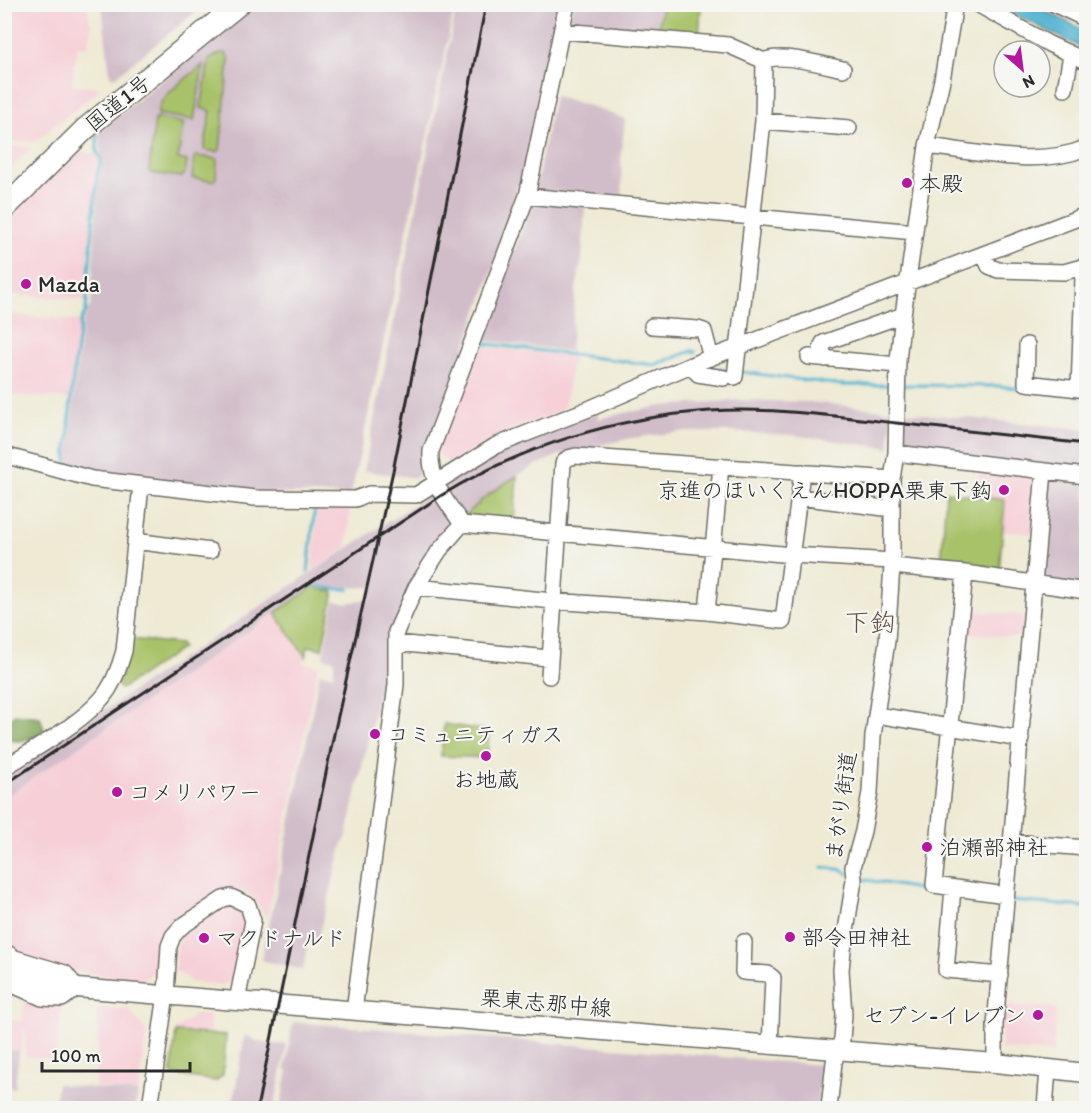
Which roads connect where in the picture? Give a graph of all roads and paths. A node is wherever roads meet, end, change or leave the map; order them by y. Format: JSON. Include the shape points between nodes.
{"nodes":[{"id":1,"x":219,"y":4,"type":"edge"},
{"id":2,"x":238,"y":4,"type":"edge"},
{"id":3,"x":567,"y":4,"type":"edge"},
{"id":4,"x":955,"y":4,"type":"edge"},
{"id":5,"x":977,"y":4,"type":"edge"},
{"id":6,"x":1054,"y":4,"type":"edge"},
{"id":7,"x":1086,"y":19,"type":"edge"},
{"id":8,"x":561,"y":31,"type":"junction"},
{"id":9,"x":1071,"y":55,"type":"junction"},
{"id":10,"x":764,"y":61,"type":"junction"},
{"id":11,"x":1086,"y":61,"type":"edge"},
{"id":12,"x":843,"y":69,"type":"dead end"},
{"id":13,"x":1065,"y":89,"type":"dead end"},
{"id":14,"x":763,"y":121,"type":"junction"},
{"id":15,"x":849,"y":128,"type":"dead end"},
{"id":16,"x":927,"y":146,"type":"junction"},
{"id":17,"x":1086,"y":148,"type":"edge"},
{"id":18,"x":4,"y":191,"type":"edge"},
{"id":19,"x":527,"y":196,"type":"junction"},
{"id":20,"x":4,"y":209,"type":"edge"},
{"id":21,"x":1086,"y":215,"type":"edge"},
{"id":22,"x":752,"y":217,"type":"junction"},
{"id":23,"x":915,"y":232,"type":"junction"},
{"id":24,"x":984,"y":254,"type":"junction"},
{"id":25,"x":1083,"y":267,"type":"edge"},
{"id":26,"x":908,"y":282,"type":"junction"},
{"id":27,"x":1084,"y":296,"type":"edge"},
{"id":28,"x":903,"y":315,"type":"junction"},
{"id":29,"x":652,"y":326,"type":"dead end"},
{"id":30,"x":1027,"y":345,"type":"dead end"},
{"id":31,"x":739,"y":348,"type":"junction"},
{"id":32,"x":809,"y":357,"type":"dead end"},
{"id":33,"x":711,"y":358,"type":"junction"},
{"id":34,"x":826,"y":359,"type":"junction"},
{"id":35,"x":691,"y":365,"type":"junction"},
{"id":36,"x":898,"y":365,"type":"junction"},
{"id":37,"x":1083,"y":389,"type":"edge"},
{"id":38,"x":896,"y":453,"type":"junction"},
{"id":39,"x":4,"y":455,"type":"edge"},
{"id":40,"x":721,"y":466,"type":"junction"},
{"id":41,"x":1044,"y":471,"type":"junction"},
{"id":42,"x":802,"y":472,"type":"junction"},
{"id":43,"x":1086,"y":476,"type":"edge"},
{"id":44,"x":892,"y":479,"type":"junction"},
{"id":45,"x":436,"y":483,"type":"junction"},
{"id":46,"x":141,"y":485,"type":"junction"},
{"id":47,"x":799,"y":497,"type":"junction"},
{"id":48,"x":892,"y":509,"type":"junction"},
{"id":49,"x":462,"y":524,"type":"junction"},
{"id":50,"x":558,"y":534,"type":"junction"},
{"id":51,"x":135,"y":541,"type":"junction"},
{"id":52,"x":713,"y":547,"type":"junction"},
{"id":53,"x":210,"y":551,"type":"dead end"},
{"id":54,"x":792,"y":555,"type":"junction"},
{"id":55,"x":892,"y":564,"type":"junction"},
{"id":56,"x":965,"y":573,"type":"junction"},
{"id":57,"x":1034,"y":584,"type":"junction"},
{"id":58,"x":416,"y":587,"type":"junction"},
{"id":59,"x":1086,"y":591,"type":"edge"},
{"id":60,"x":553,"y":602,"type":"junction"},
{"id":61,"x":707,"y":612,"type":"junction"},
{"id":62,"x":396,"y":643,"type":"junction"},
{"id":63,"x":549,"y":658,"type":"junction"},
{"id":64,"x":549,"y":676,"type":"dead end"},
{"id":65,"x":877,"y":715,"type":"junction"},
{"id":66,"x":951,"y":728,"type":"junction"},
{"id":67,"x":1021,"y":739,"type":"junction"},
{"id":68,"x":4,"y":768,"type":"edge"},
{"id":69,"x":1012,"y":842,"type":"junction"},
{"id":70,"x":1086,"y":848,"type":"edge"},
{"id":71,"x":952,"y":888,"type":"junction"},
{"id":72,"x":1006,"y":895,"type":"junction"},
{"id":73,"x":744,"y":942,"type":"dead end"},
{"id":74,"x":4,"y":951,"type":"edge"},
{"id":75,"x":4,"y":966,"type":"edge"},
{"id":76,"x":1000,"y":975,"type":"junction"},
{"id":77,"x":4,"y":981,"type":"edge"},
{"id":78,"x":77,"y":988,"type":"junction"},
{"id":79,"x":166,"y":994,"type":"junction"},
{"id":80,"x":237,"y":1001,"type":"junction"},
{"id":81,"x":354,"y":1011,"type":"junction"},
{"id":82,"x":770,"y":1046,"type":"junction"},
{"id":83,"x":838,"y":1052,"type":"junction"},
{"id":84,"x":995,"y":1063,"type":"junction"},
{"id":85,"x":1048,"y":1069,"type":"junction"},
{"id":86,"x":1086,"y":1072,"type":"edge"},
{"id":87,"x":150,"y":1108,"type":"edge"},
{"id":88,"x":829,"y":1108,"type":"edge"},
{"id":89,"x":1045,"y":1108,"type":"edge"}],
"edges":[{"from":1,"to":18,"type":"highway","name":"国道1号","via":[[78,119]]},
{"from":2,"to":20,"type":"highway","name":"国道1号","via":[[86,129]]},
{"from":3,"to":8,"type":"street"},
{"from":4,"to":16,"type":"street","name":"まがり街道"},
{"from":5,"to":9,"type":"street"},
{"from":6,"to":7,"type":"street"},
{"from":8,"to":10,"type":"street","via":[[728,45]]},
{"from":8,"to":19,"type":"street"},
{"from":9,"to":11,"type":"street"},
{"from":9,"to":13,"type":"street"},
{"from":10,"to":12,"type":"street","via":[[771,57]]},
{"from":10,"to":14,"type":"street"},
{"from":14,"to":15,"type":"street"},
{"from":14,"to":22,"type":"street"},
{"from":16,"to":17,"type":"street","via":[[1030,158],[1059,156]]},
{"from":16,"to":23,"type":"street","name":"まがり街道"},
{"from":19,"to":22,"type":"street"},
{"from":19,"to":45,"type":"street","via":[[431,452],[430,467]]},
{"from":21,"to":24,"type":"street"},
{"from":22,"to":23,"type":"street"},
{"from":22,"to":31,"type":"street"},
{"from":23,"to":26,"type":"street","name":"まがり街道"},
{"from":24,"to":25,"type":"street","via":[[989,266],[998,270],[1064,272]]},
{"from":24,"to":26,"type":"street"},
{"from":25,"to":27,"type":"street"},
{"from":26,"to":28,"type":"street","name":"まがり街道"},
{"from":26,"to":31,"type":"street"},
{"from":27,"to":37,"type":"street"},
{"from":28,"to":34,"type":"street","via":[[823,343]]},
{"from":28,"to":36,"type":"street","name":"まがり街道"},
{"from":29,"to":33,"type":"street","via":[[704,331]]},
{"from":30,"to":37,"type":"street","via":[[1026,382]]},
{"from":31,"to":33,"type":"street"},
{"from":31,"to":35,"type":"street","via":[[732,374],[698,374]]},
{"from":32,"to":34,"type":"street"},
{"from":33,"to":35,"type":"street"},
{"from":34,"to":36,"type":"street"},
{"from":35,"to":45,"type":"street","via":[[495,446]]},
{"from":36,"to":38,"type":"street","name":"まがり街道"},
{"from":38,"to":41,"type":"street"},
{"from":38,"to":44,"type":"street","name":"まがり街道"},
{"from":39,"to":46,"type":"street","via":[[92,479]]},
{"from":40,"to":42,"type":"street"},
{"from":40,"to":50,"type":"street","via":[[568,458],[563,464]]},
{"from":40,"to":52,"type":"street"},
{"from":41,"to":43,"type":"street"},
{"from":41,"to":57,"type":"street"},
{"from":42,"to":44,"type":"street"},
{"from":42,"to":47,"type":"street"},
{"from":44,"to":48,"type":"street","name":"まがり街道"},
{"from":45,"to":46,"type":"street","via":[[416,495],[369,494],[346,500],[255,498]]},
{"from":45,"to":49,"type":"street"},
{"from":46,"to":51,"type":"street"},
{"from":47,"to":48,"type":"street"},
{"from":47,"to":54,"type":"street"},
{"from":48,"to":55,"type":"street","name":"まがり街道"},
{"from":49,"to":50,"type":"street"},
{"from":49,"to":58,"type":"street"},
{"from":50,"to":52,"type":"street"},
{"from":50,"to":60,"type":"street"},
{"from":51,"to":53,"type":"street"},
{"from":51,"to":68,"type":"street","via":[[124,651],[108,691],[79,719]]},
{"from":52,"to":54,"type":"street"},
{"from":52,"to":61,"type":"street"},
{"from":54,"to":55,"type":"street"},
{"from":54,"to":61,"type":"street","via":[[783,621]]},
{"from":55,"to":56,"type":"street"},
{"from":55,"to":65,"type":"street","name":"まがり街道"},
{"from":56,"to":57,"type":"street"},
{"from":56,"to":66,"type":"street"},
{"from":57,"to":59,"type":"street"},
{"from":57,"to":67,"type":"street"},
{"from":58,"to":60,"type":"street"},
{"from":58,"to":62,"type":"street","via":[[396,632]]},
{"from":60,"to":61,"type":"street"},
{"from":60,"to":63,"type":"street"},
{"from":62,"to":63,"type":"street"},
{"from":62,"to":81,"type":"street","via":[[396,681]]},
{"from":63,"to":64,"type":"street"},
{"from":65,"to":66,"type":"street"},
{"from":65,"to":83,"type":"street","name":"まがり街道","via":[[870,792],[853,867],[843,950],[844,1015]]},
{"from":66,"to":67,"type":"street"},
{"from":66,"to":71,"type":"street","via":[[934,885]]},
{"from":67,"to":69,"type":"street"},
{"from":69,"to":70,"type":"street"},
{"from":69,"to":72,"type":"street"},
{"from":71,"to":72,"type":"street"},
{"from":71,"to":76,"type":"street","via":[[946,970]]},
{"from":72,"to":76,"type":"street"},
{"from":73,"to":82,"type":"street","via":[[744,972],[773,978]]},
{"from":74,"to":78,"type":"street","via":[[65,973]]},
{"from":75,"to":78,"type":"main road","name":"栗東志那中線","via":[[21,976]]},
{"from":76,"to":84,"type":"street"},
{"from":77,"to":78,"type":"street","via":[[42,998],[62,999]]},
{"from":78,"to":79,"type":"main road","name":"栗東志那中線"},
{"from":79,"to":80,"type":"main road","name":"栗東志那中線"},
{"from":79,"to":80,"type":"street","via":[[173,936],[181,927],[231,897],[248,905],[253,921]]},
{"from":79,"to":87,"type":"street"},
{"from":80,"to":81,"type":"main road","name":"栗東志那中線"},
{"from":81,"to":82,"type":"main road","name":"栗東志那中線"},
{"from":82,"to":83,"type":"main road","name":"栗東志那中線"},
{"from":83,"to":84,"type":"main road","name":"栗東志那中線"},
{"from":83,"to":88,"type":"street","name":"まがり街道"},
{"from":84,"to":85,"type":"main road","name":"栗東志那中線"},
{"from":85,"to":86,"type":"main road","name":"栗東志那中線"},
{"from":85,"to":89,"type":"street"}]}
